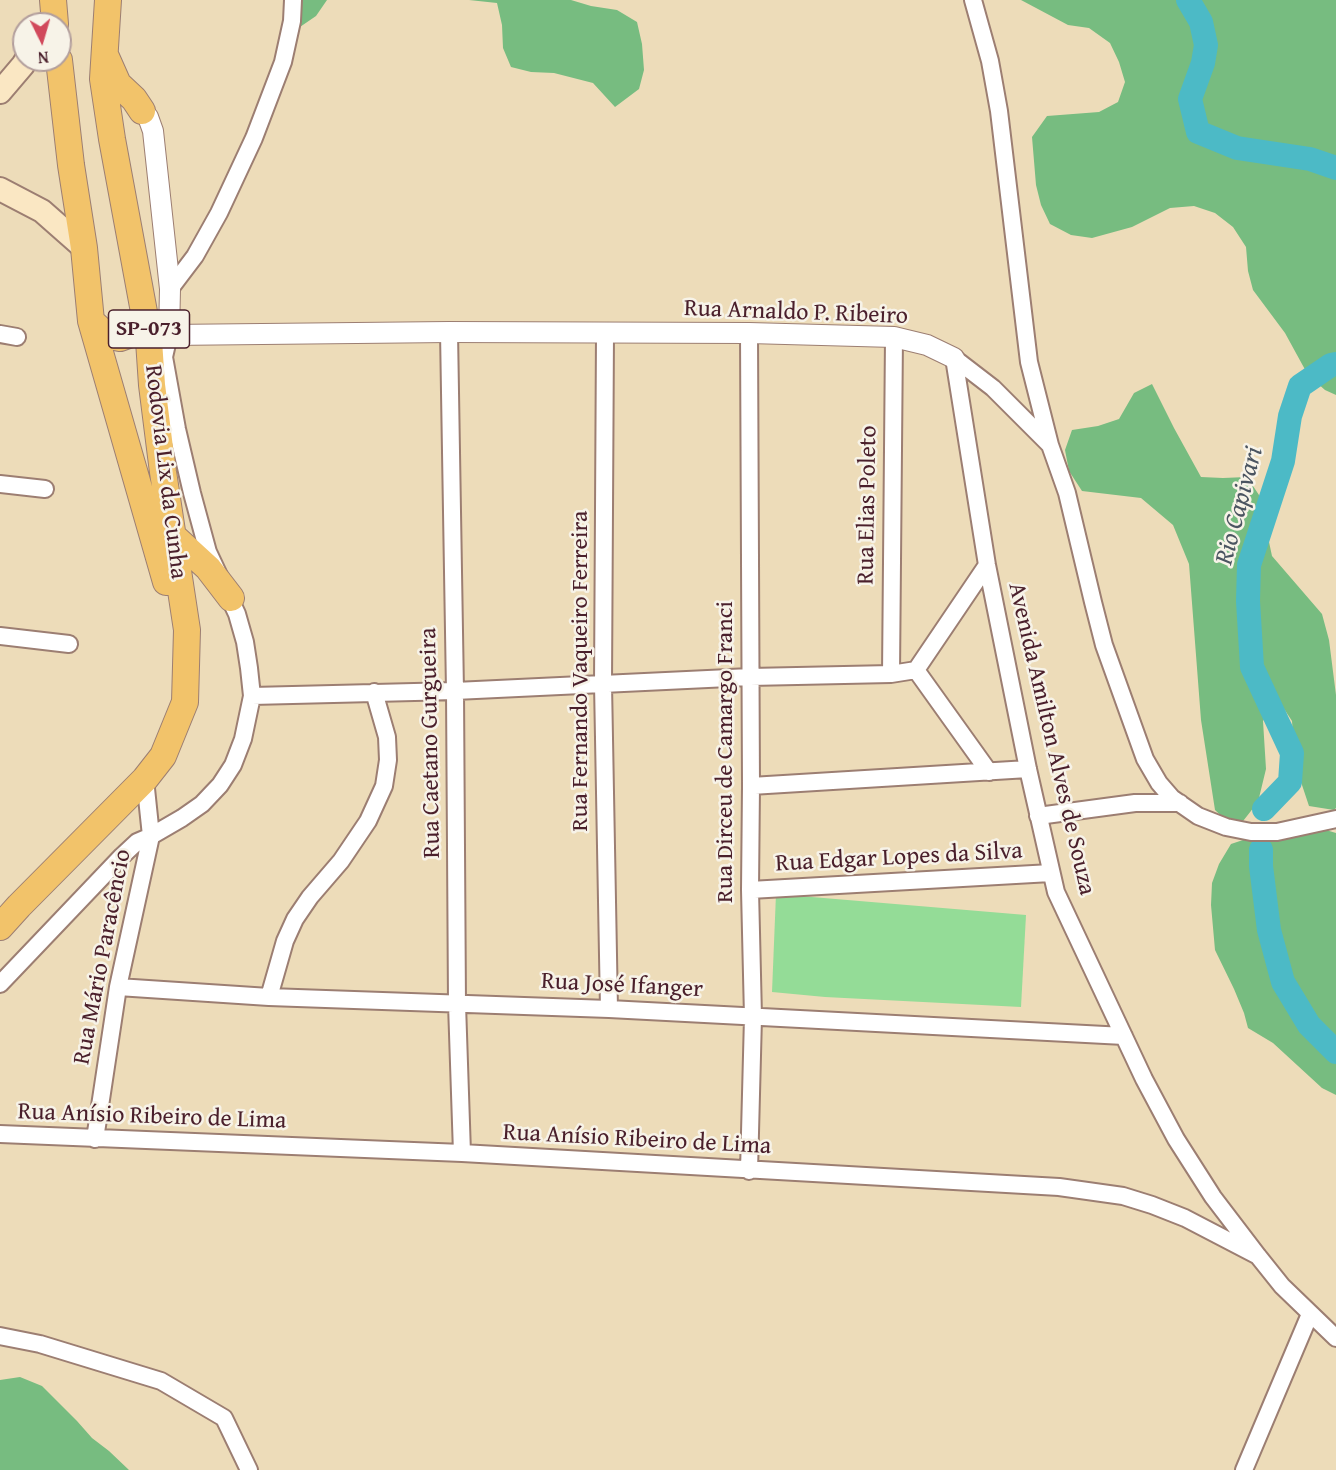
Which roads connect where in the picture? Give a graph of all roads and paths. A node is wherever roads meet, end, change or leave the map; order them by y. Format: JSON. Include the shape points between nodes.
{"nodes":[{"id":1,"x":108,"y":0,"type":"edge"},
{"id":2,"x":293,"y":0,"type":"edge"},
{"id":3,"x":974,"y":0,"type":"edge"},
{"id":4,"x":105,"y":55,"type":"junction"},
{"id":5,"x":17,"y":72,"type":"edge"},
{"id":6,"x":60,"y":72,"type":"edge"},
{"id":7,"x":0,"y":92,"type":"edge"},
{"id":8,"x":142,"y":111,"type":"junction"},
{"id":9,"x":112,"y":139,"type":"junction"},
{"id":10,"x":0,"y":189,"type":"edge"},
{"id":11,"x":84,"y":248,"type":"junction"},
{"id":12,"x":170,"y":289,"type":"junction"},
{"id":13,"x":144,"y":312,"type":"junction"},
{"id":14,"x":91,"y":321,"type":"junction"},
{"id":15,"x":449,"y":332,"type":"junction"},
{"id":16,"x":749,"y":333,"type":"junction"},
{"id":17,"x":0,"y":334,"type":"edge"},
{"id":18,"x":605,"y":334,"type":"junction"},
{"id":19,"x":169,"y":335,"type":"junction"},
{"id":20,"x":17,"y":337,"type":"dead end"},
{"id":21,"x":894,"y":337,"type":"junction"},
{"id":22,"x":954,"y":358,"type":"junction"},
{"id":23,"x":1050,"y":445,"type":"junction"},
{"id":24,"x":0,"y":484,"type":"edge"},
{"id":25,"x":45,"y":489,"type":"dead end"},
{"id":26,"x":172,"y":535,"type":"junction"},
{"id":27,"x":987,"y":565,"type":"junction"},
{"id":28,"x":231,"y":598,"type":"junction"},
{"id":29,"x":0,"y":636,"type":"edge"},
{"id":30,"x":69,"y":644,"type":"dead end"},
{"id":31,"x":187,"y":660,"type":"junction"},
{"id":32,"x":916,"y":670,"type":"junction"},
{"id":33,"x":891,"y":674,"type":"junction"},
{"id":34,"x":750,"y":677,"type":"junction"},
{"id":35,"x":603,"y":684,"type":"junction"},
{"id":36,"x":455,"y":691,"type":"junction"},
{"id":37,"x":374,"y":692,"type":"junction"},
{"id":38,"x":252,"y":696,"type":"junction"},
{"id":39,"x":1028,"y":770,"type":"junction"},
{"id":40,"x":989,"y":772,"type":"junction"},
{"id":41,"x":145,"y":779,"type":"junction"},
{"id":42,"x":751,"y":786,"type":"junction"},
{"id":43,"x":1180,"y":803,"type":"junction"},
{"id":44,"x":1038,"y":816,"type":"junction"},
{"id":45,"x":1336,"y":819,"type":"edge"},
{"id":46,"x":151,"y":836,"type":"junction"},
{"id":47,"x":1051,"y":873,"type":"junction"},
{"id":48,"x":750,"y":890,"type":"junction"},
{"id":49,"x":0,"y":927,"type":"edge"},
{"id":50,"x":0,"y":984,"type":"edge"},
{"id":51,"x":118,"y":987,"type":"junction"},
{"id":52,"x":268,"y":997,"type":"junction"},
{"id":53,"x":457,"y":1004,"type":"junction"},
{"id":54,"x":609,"y":1009,"type":"junction"},
{"id":55,"x":753,"y":1017,"type":"junction"},
{"id":56,"x":1124,"y":1036,"type":"junction"},
{"id":57,"x":0,"y":1134,"type":"edge"},
{"id":58,"x":95,"y":1139,"type":"junction"},
{"id":59,"x":462,"y":1154,"type":"junction"},
{"id":60,"x":749,"y":1171,"type":"junction"},
{"id":61,"x":1258,"y":1257,"type":"junction"},
{"id":62,"x":1310,"y":1314,"type":"junction"},
{"id":63,"x":0,"y":1336,"type":"edge"},
{"id":64,"x":1336,"y":1338,"type":"edge"},
{"id":65,"x":249,"y":1470,"type":"edge"},
{"id":66,"x":1244,"y":1470,"type":"edge"}],
"edges":[{"from":1,"to":4,"type":"main road","name":"Rodovia Lix da Cunha","number":"SP-073"},
{"from":2,"to":12,"type":"street","via":[[283,62],[254,138],[219,213],[195,256]]},
{"from":3,"to":23,"type":"street","via":[[999,111],[1029,362]]},
{"from":4,"to":8,"type":"main road","via":[[118,84]]},
{"from":4,"to":9,"type":"main road","name":"Rodovia Lix da Cunha","number":"SP-073","via":[[103,79]]},
{"from":5,"to":7,"type":"main road"},
{"from":6,"to":11,"type":"main road","name":"Rodovia Lix da Cunha","number":"SP-073"},
{"from":8,"to":9,"type":"main road","via":[[126,113]]},
{"from":8,"to":12,"type":"street","via":[[153,131]]},
{"from":9,"to":13,"type":"main road","name":"Rodovia Lix da Cunha","number":"SP-073"},
{"from":10,"to":11,"type":"main road","via":[[42,210]]},
{"from":11,"to":14,"type":"main road","name":"Rodovia Lix da Cunha","number":"SP-073"},
{"from":12,"to":19,"type":"street"},
{"from":13,"to":14,"type":"main road","via":[[138,327],[120,338],[106,335]]},
{"from":13,"to":26,"type":"main road","name":"Rodovia Lix da Cunha","number":"SP-073"},
{"from":14,"to":31,"type":"main road","name":"Rodovia Lix da Cunha","number":"SP-073"},
{"from":15,"to":18,"type":"street","name":"Rua Arnaldo P. Ribeiro"},
{"from":15,"to":19,"type":"street","name":"Rua Arnaldo P. Ribeiro"},
{"from":15,"to":36,"type":"street","name":"Rua Caetano Gurgueira"},
{"from":16,"to":18,"type":"street","name":"Rua Arnaldo P. Ribeiro"},
{"from":16,"to":21,"type":"street","name":"Rua Arnaldo P. Ribeiro"},
{"from":16,"to":34,"type":"street","name":"Rua Dirceu de Camargo Franci"},
{"from":17,"to":20,"type":"street"},
{"from":18,"to":35,"type":"street","name":"Rua Fernando Vaqueiro Ferreira"},
{"from":19,"to":28,"type":"street","name":"Rua Mário Paracêncio","via":[[164,357],[189,482],[208,552]]},
{"from":21,"to":22,"type":"street","name":"Rua Arnaldo P. Ribeiro","via":[[927,345]]},
{"from":21,"to":33,"type":"street","name":"Rua Elias Poleto"},
{"from":22,"to":23,"type":"street","name":"Rua Arnaldo P. Ribeiro","via":[[993,388]]},
{"from":22,"to":27,"type":"street","name":"Avenida Amilton Alves de Souza"},
{"from":23,"to":43,"type":"street","name":"Rua Arnaldo P. Ribeiro","via":[[1067,493],[1104,645],[1141,749],[1159,783]]},
{"from":24,"to":25,"type":"street"},
{"from":26,"to":28,"type":"main road","via":[[208,568]]},
{"from":26,"to":31,"type":"main road","name":"Rodovia Lix da Cunha","number":"SP-073","via":[[187,630]]},
{"from":27,"to":32,"type":"street"},
{"from":27,"to":39,"type":"street","name":"Avenida Amilton Alves de Souza"},
{"from":28,"to":38,"type":"street","name":"Rua Mário Paracêncio","via":[[244,642]]},
{"from":29,"to":30,"type":"street"},
{"from":31,"to":41,"type":"main road","name":"Rodovia Lix da Cunha","number":"SP-073","via":[[186,702],[163,756]]},
{"from":32,"to":33,"type":"street"},
{"from":32,"to":40,"type":"street"},
{"from":33,"to":34,"type":"street"},
{"from":34,"to":35,"type":"street"},
{"from":34,"to":42,"type":"street","name":"Rua Dirceu de Camargo Franci"},
{"from":35,"to":36,"type":"street"},
{"from":35,"to":54,"type":"street","name":"Rua Fernando Vaqueiro Ferreira"},
{"from":36,"to":37,"type":"street"},
{"from":36,"to":53,"type":"street","name":"Rua Caetano Gurgueira"},
{"from":37,"to":38,"type":"street"},
{"from":37,"to":52,"type":"street","name":"Rua Caetano Gurgueira","via":[[387,737],[384,786],[368,821],[295,919]]},
{"from":38,"to":46,"type":"street","name":"Rua Mário Paracêncio","via":[[243,739],[233,765],[219,785],[202,804]]},
{"from":39,"to":40,"type":"street"},
{"from":39,"to":44,"type":"street","name":"Avenida Amilton Alves de Souza"},
{"from":40,"to":42,"type":"street"},
{"from":41,"to":46,"type":"street"},
{"from":41,"to":49,"type":"main road","name":"Rodovia Lix da Cunha","number":"SP-073"},
{"from":42,"to":48,"type":"street","name":"Rua Dirceu de Camargo Franci"},
{"from":43,"to":44,"type":"street","via":[[1135,803]]},
{"from":43,"to":45,"type":"street","name":"Rua Arnaldo P. Ribeiro","via":[[1198,816],[1227,828],[1251,832],[1278,832]]},
{"from":44,"to":47,"type":"street","name":"Avenida Amilton Alves de Souza"},
{"from":46,"to":50,"type":"street","via":[[137,842],[122,856]]},
{"from":46,"to":51,"type":"street","name":"Rua Mário Paracêncio"},
{"from":47,"to":48,"type":"street","name":"Rua Edgar Lopes da Silva"},
{"from":47,"to":56,"type":"street","name":"Avenida Amilton Alves de Souza","via":[[1056,892]]},
{"from":48,"to":55,"type":"street","name":"Rua Dirceu de Camargo Franci"},
{"from":51,"to":52,"type":"street","name":"Rua José Ifanger"},
{"from":51,"to":58,"type":"street","name":"Rua Mário Paracêncio"},
{"from":52,"to":53,"type":"street","name":"Rua José Ifanger"},
{"from":53,"to":54,"type":"street","name":"Rua José Ifanger"},
{"from":53,"to":59,"type":"street","name":"Rua Caetano Gurgueira"},
{"from":54,"to":55,"type":"street","name":"Rua José Ifanger"},
{"from":55,"to":56,"type":"street","name":"Rua José Ifanger"},
{"from":55,"to":60,"type":"street","name":"Rua Dirceu de Camargo Franci"},
{"from":56,"to":61,"type":"street","name":"Avenida Amilton Alves de Souza","via":[[1176,1139]]},
{"from":57,"to":58,"type":"street","name":"Rua Anísio Ribeiro de Lima"},
{"from":58,"to":59,"type":"street","name":"Rua Anísio Ribeiro de Lima"},
{"from":59,"to":60,"type":"street","name":"Rua Anísio Ribeiro de Lima"},
{"from":60,"to":61,"type":"street","name":"Rua Anísio Ribeiro de Lima","via":[[1059,1187],[1123,1196],[1185,1218]]},
{"from":61,"to":62,"type":"street","name":"Avenida Amilton Alves de Souza"},
{"from":62,"to":64,"type":"street","name":"Avenida Amilton Alves de Souza"},
{"from":62,"to":66,"type":"street"},
{"from":63,"to":65,"type":"street","via":[[40,1344],[161,1381],[225,1418]]}]}
